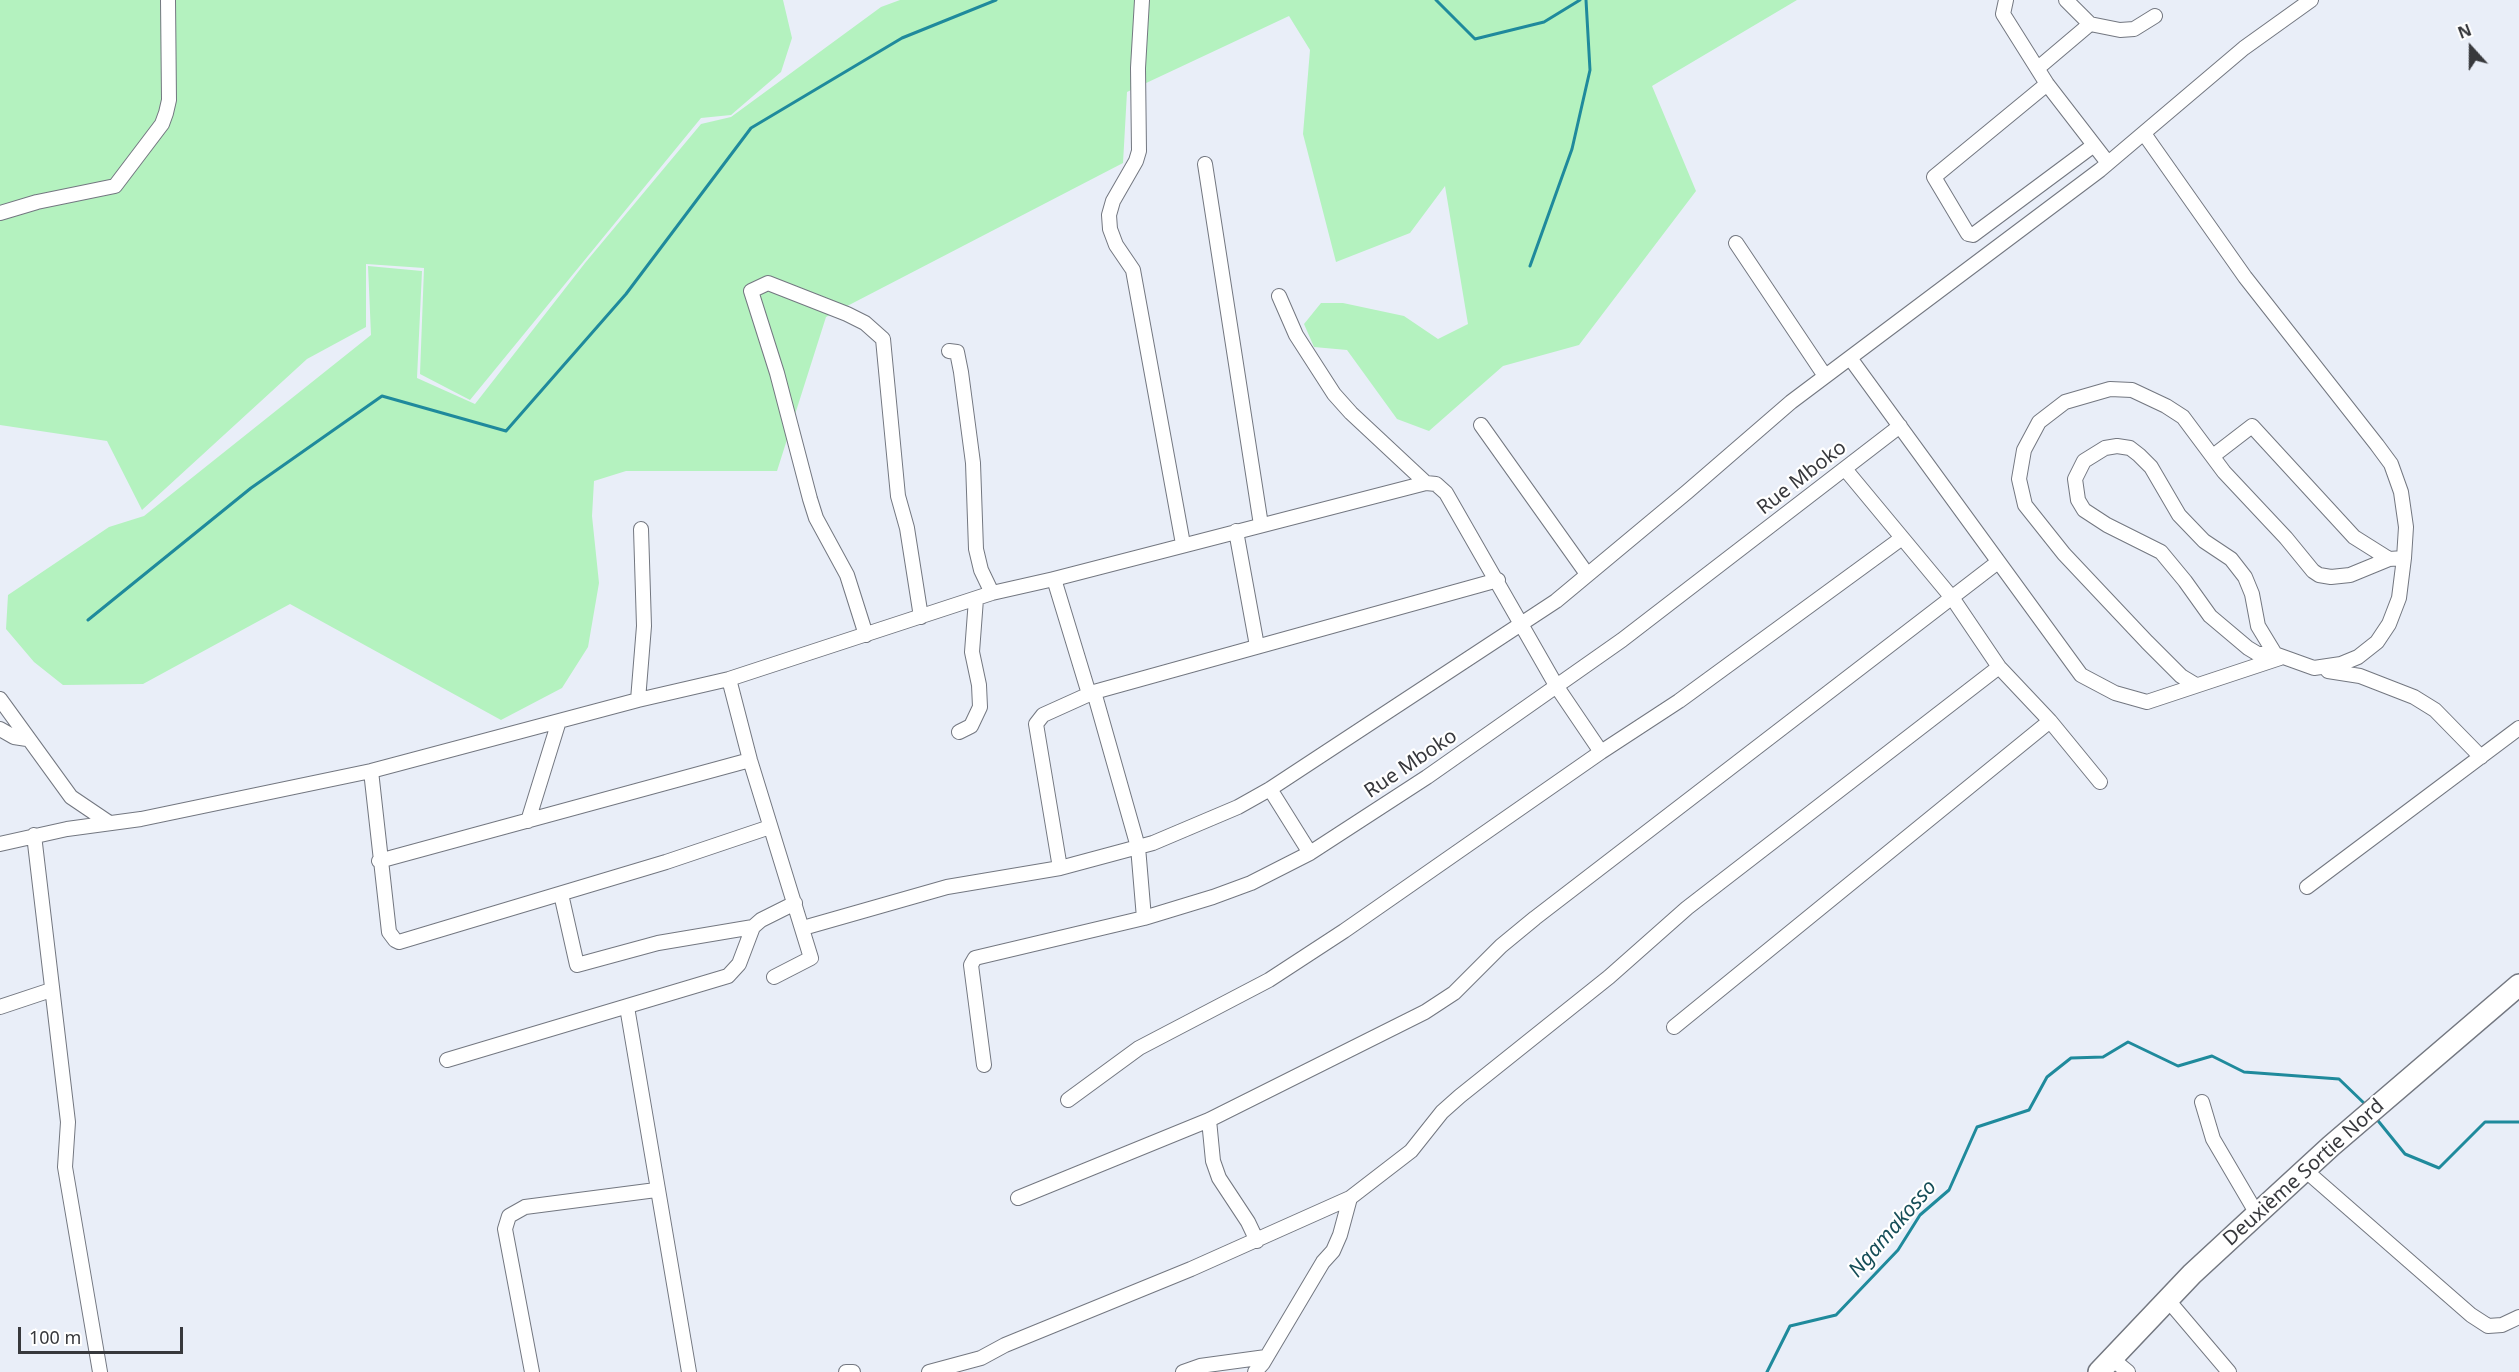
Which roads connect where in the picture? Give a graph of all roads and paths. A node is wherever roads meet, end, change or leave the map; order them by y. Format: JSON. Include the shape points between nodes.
{"nodes":[{"id":1,"x":168,"y":0,"type":"edge"},
{"id":2,"x":1142,"y":0,"type":"edge"},
{"id":3,"x":2006,"y":0,"type":"edge"},
{"id":4,"x":2066,"y":0,"type":"edge"},
{"id":5,"x":2311,"y":0,"type":"edge"},
{"id":6,"x":2155,"y":16,"type":"dead end"},
{"id":7,"x":2090,"y":24,"type":"junction"},
{"id":8,"x":2038,"y":68,"type":"junction"},
{"id":9,"x":2047,"y":84,"type":"junction"},
{"id":10,"x":2145,"y":135,"type":"junction"},
{"id":11,"x":2094,"y":145,"type":"junction"},
{"id":12,"x":1205,"y":164,"type":"dead end"},
{"id":13,"x":2108,"y":164,"type":"junction"},
{"id":14,"x":0,"y":213,"type":"edge"},
{"id":15,"x":1737,"y":243,"type":"dead end"},
{"id":16,"x":1279,"y":296,"type":"dead end"},
{"id":17,"x":949,"y":351,"type":"dead end"},
{"id":18,"x":1850,"y":358,"type":"junction"},
{"id":19,"x":1825,"y":376,"type":"junction"},
{"id":20,"x":1481,"y":425,"type":"dead end"},
{"id":21,"x":1900,"y":426,"type":"junction"},
{"id":22,"x":2213,"y":456,"type":"junction"},
{"id":23,"x":1845,"y":469,"type":"junction"},
{"id":24,"x":1426,"y":483,"type":"junction"},
{"id":25,"x":1262,"y":525,"type":"junction"},
{"id":26,"x":641,"y":529,"type":"dead end"},
{"id":27,"x":1236,"y":531,"type":"junction"},
{"id":28,"x":1902,"y":538,"type":"junction"},
{"id":29,"x":1183,"y":544,"type":"junction"},
{"id":30,"x":2404,"y":558,"type":"junction"},
{"id":31,"x":2389,"y":559,"type":"junction"},
{"id":32,"x":1998,"y":562,"type":"junction"},
{"id":33,"x":1587,"y":574,"type":"junction"},
{"id":34,"x":1054,"y":579,"type":"junction"},
{"id":35,"x":1498,"y":580,"type":"junction"},
{"id":36,"x":992,"y":593,"type":"junction"},
{"id":37,"x":976,"y":599,"type":"junction"},
{"id":38,"x":1953,"y":599,"type":"junction"},
{"id":39,"x":921,"y":616,"type":"junction"},
{"id":40,"x":1523,"y":624,"type":"junction"},
{"id":41,"x":2258,"y":626,"type":"junction"},
{"id":42,"x":866,"y":635,"type":"junction"},
{"id":43,"x":2239,"y":639,"type":"junction"},
{"id":44,"x":1257,"y":646,"type":"junction"},
{"id":45,"x":2278,"y":656,"type":"junction"},
{"id":46,"x":1998,"y":667,"type":"junction"},
{"id":47,"x":2314,"y":668,"type":"junction"},
{"id":48,"x":729,"y":679,"type":"junction"},
{"id":49,"x":2196,"y":685,"type":"junction"},
{"id":50,"x":1557,"y":687,"type":"junction"},
{"id":51,"x":1092,"y":693,"type":"junction"},
{"id":52,"x":0,"y":699,"type":"edge"},
{"id":53,"x":638,"y":700,"type":"junction"},
{"id":54,"x":559,"y":721,"type":"junction"},
{"id":55,"x":2050,"y":721,"type":"junction"},
{"id":56,"x":2519,"y":728,"type":"edge"},
{"id":57,"x":0,"y":729,"type":"edge"},
{"id":58,"x":959,"y":732,"type":"dead end"},
{"id":59,"x":27,"y":739,"type":"junction"},
{"id":60,"x":1601,"y":752,"type":"junction"},
{"id":61,"x":2481,"y":757,"type":"junction"},
{"id":62,"x":750,"y":760,"type":"junction"},
{"id":63,"x":371,"y":771,"type":"junction"},
{"id":64,"x":2100,"y":782,"type":"dead end"},
{"id":65,"x":1270,"y":789,"type":"junction"},
{"id":66,"x":528,"y":821,"type":"junction"},
{"id":67,"x":108,"y":822,"type":"junction"},
{"id":68,"x":770,"y":827,"type":"junction"},
{"id":69,"x":34,"y":835,"type":"junction"},
{"id":70,"x":0,"y":844,"type":"edge"},
{"id":71,"x":1138,"y":847,"type":"junction"},
{"id":72,"x":1310,"y":853,"type":"junction"},
{"id":73,"x":380,"y":861,"type":"junction"},
{"id":74,"x":1060,"y":868,"type":"junction"},
{"id":75,"x":2307,"y":887,"type":"dead end"},
{"id":76,"x":561,"y":894,"type":"junction"},
{"id":77,"x":795,"y":903,"type":"junction"},
{"id":78,"x":1144,"y":918,"type":"junction"},
{"id":79,"x":753,"y":927,"type":"junction"},
{"id":80,"x":803,"y":928,"type":"junction"},
{"id":81,"x":774,"y":977,"type":"dead end"},
{"id":82,"x":2519,"y":985,"type":"edge"},
{"id":83,"x":51,"y":990,"type":"junction"},
{"id":84,"x":0,"y":1007,"type":"edge"},
{"id":85,"x":627,"y":1007,"type":"junction"},
{"id":86,"x":1674,"y":1028,"type":"dead end"},
{"id":87,"x":447,"y":1060,"type":"dead end"},
{"id":88,"x":984,"y":1065,"type":"dead end"},
{"id":89,"x":1068,"y":1100,"type":"dead end"},
{"id":90,"x":2202,"y":1102,"type":"dead end"},
{"id":91,"x":1209,"y":1120,"type":"junction"},
{"id":92,"x":2305,"y":1170,"type":"junction"},
{"id":93,"x":656,"y":1190,"type":"junction"},
{"id":94,"x":1018,"y":1198,"type":"dead end"},
{"id":95,"x":1350,"y":1198,"type":"junction"},
{"id":96,"x":2257,"y":1214,"type":"junction"},
{"id":97,"x":1257,"y":1241,"type":"junction"},
{"id":98,"x":2167,"y":1299,"type":"junction"},
{"id":99,"x":2519,"y":1317,"type":"edge"},
{"id":100,"x":1266,"y":1357,"type":"junction"},
{"id":101,"x":2105,"y":1365,"type":"edge"},
{"id":102,"x":100,"y":1372,"type":"edge"},
{"id":103,"x":532,"y":1372,"type":"edge"},
{"id":104,"x":689,"y":1372,"type":"edge"},
{"id":105,"x":846,"y":1372,"type":"edge"},
{"id":106,"x":852,"y":1372,"type":"edge"},
{"id":107,"x":929,"y":1372,"type":"edge"},
{"id":108,"x":1183,"y":1372,"type":"edge"},
{"id":109,"x":1255,"y":1372,"type":"edge"},
{"id":110,"x":2128,"y":1372,"type":"edge"},
{"id":111,"x":2229,"y":1372,"type":"edge"}],
"edges":[{"from":1,"to":14,"type":"street","via":[[166,113],[162,124],[115,186]]},
{"from":2,"to":29,"type":"street","via":[[1138,151],[1113,201],[1110,229],[1132,270]]},
{"from":3,"to":8,"type":"street","via":[[2003,14]]},
{"from":4,"to":7,"type":"street"},
{"from":5,"to":10,"type":"street","via":[[2244,48]]},
{"from":6,"to":7,"type":"street","via":[[2128,31]]},
{"from":7,"to":8,"type":"street"},
{"from":8,"to":9,"type":"street"},
{"from":9,"to":11,"type":"street"},
{"from":9,"to":11,"type":"street","via":[[1934,177],[1968,234],[1973,235]]},
{"from":10,"to":13,"type":"street"},
{"from":10,"to":30,"type":"street","via":[[2245,277],[2391,464],[2401,492],[2406,527]]},
{"from":11,"to":13,"type":"street"},
{"from":12,"to":25,"type":"street"},
{"from":13,"to":18,"type":"street"},
{"from":15,"to":19,"type":"street"},
{"from":16,"to":24,"type":"street","via":[[1296,335],[1334,394]]},
{"from":17,"to":36,"type":"street","via":[[957,352],[962,372],[973,464],[976,549]]},
{"from":18,"to":19,"type":"street"},
{"from":18,"to":21,"type":"street"},
{"from":19,"to":33,"type":"street"},
{"from":20,"to":33,"type":"street"},
{"from":21,"to":23,"type":"street","name":"Rue Mboko"},
{"from":21,"to":32,"type":"street"},
{"from":22,"to":31,"type":"street","via":[[2319,575],[2350,575]]},
{"from":22,"to":31,"type":"street","via":[[2252,426],[2354,537]]},
{"from":22,"to":49,"type":"street","via":[[2183,417],[2132,390],[2110,389],[2080,396],[2039,422],[2020,467],[2025,505],[2045,533],[2161,656]]},
{"from":23,"to":28,"type":"street"},
{"from":23,"to":50,"type":"street","name":"Rue Mboko"},
{"from":24,"to":25,"type":"street"},
{"from":24,"to":35,"type":"street","via":[[1436,484],[1446,493]]},
{"from":25,"to":27,"type":"street"},
{"from":26,"to":53,"type":"street","via":[[644,626]]},
{"from":27,"to":29,"type":"street"},
{"from":27,"to":44,"type":"street"},
{"from":28,"to":38,"type":"street"},
{"from":28,"to":60,"type":"street","via":[[1679,701]]},
{"from":29,"to":34,"type":"street"},
{"from":30,"to":31,"type":"street"},
{"from":30,"to":47,"type":"street","via":[[2399,598],[2377,642],[2358,657]]},
{"from":32,"to":38,"type":"street"},
{"from":32,"to":49,"type":"street","via":[[2081,675],[2122,696],[2147,702]]},
{"from":33,"to":40,"type":"street"},
{"from":34,"to":36,"type":"street"},
{"from":34,"to":51,"type":"street"},
{"from":35,"to":40,"type":"street"},
{"from":35,"to":44,"type":"street"},
{"from":36,"to":37,"type":"street"},
{"from":37,"to":39,"type":"street"},
{"from":37,"to":58,"type":"street","via":[[972,652],[980,685],[980,707],[971,726]]},
{"from":38,"to":46,"type":"street"},
{"from":38,"to":91,"type":"street","via":[[1535,918],[1454,993],[1425,1012]]},
{"from":39,"to":42,"type":"street"},
{"from":39,"to":42,"type":"street","via":[[898,496],[883,339],[856,319],[768,283],[751,291],[813,509],[847,575]]},
{"from":40,"to":50,"type":"street"},
{"from":40,"to":65,"type":"street"},
{"from":41,"to":43,"type":"street"},
{"from":41,"to":43,"type":"street","via":[[2245,577],[2231,559],[2189,527],[2151,467],[2139,455],[2130,448],[2117,446],[2105,448],[2084,461],[2075,479],[2084,510],[2161,552],[2210,616]]},
{"from":41,"to":45,"type":"street"},
{"from":42,"to":48,"type":"street"},
{"from":43,"to":45,"type":"street","via":[[2258,654]]},
{"from":44,"to":51,"type":"street"},
{"from":45,"to":47,"type":"street"},
{"from":45,"to":49,"type":"street"},
{"from":46,"to":55,"type":"street"},
{"from":46,"to":95,"type":"street","via":[[1687,908],[1609,977],[1460,1096],[1442,1112],[1411,1152]]},
{"from":47,"to":61,"type":"street","via":[[2360,676],[2414,697],[2435,710]]},
{"from":48,"to":53,"type":"street"},
{"from":48,"to":62,"type":"street"},
{"from":50,"to":60,"type":"street"},
{"from":50,"to":72,"type":"street","name":"Rue Mboko"},
{"from":51,"to":71,"type":"street"},
{"from":51,"to":74,"type":"street","via":[[1043,715],[1036,724]]},
{"from":52,"to":59,"type":"street"},
{"from":53,"to":54,"type":"street"},
{"from":54,"to":63,"type":"street"},
{"from":54,"to":66,"type":"street"},
{"from":55,"to":64,"type":"street"},
{"from":55,"to":86,"type":"street"},
{"from":56,"to":61,"type":"street"},
{"from":57,"to":59,"type":"street"},
{"from":59,"to":67,"type":"street","via":[[71,797]]},
{"from":60,"to":89,"type":"street","via":[[1288,968],[1139,1048]]},
{"from":61,"to":75,"type":"street"},
{"from":62,"to":66,"type":"street"},
{"from":62,"to":68,"type":"street"},
{"from":63,"to":67,"type":"street","via":[[141,819]]},
{"from":63,"to":73,"type":"street"},
{"from":65,"to":71,"type":"street","via":[[1229,811]]},
{"from":65,"to":72,"type":"street"},
{"from":66,"to":73,"type":"street"},
{"from":67,"to":69,"type":"street"},
{"from":68,"to":76,"type":"street"},
{"from":68,"to":77,"type":"street"},
{"from":69,"to":70,"type":"street"},
{"from":69,"to":83,"type":"street"},
{"from":71,"to":74,"type":"street"},
{"from":71,"to":78,"type":"street"},
{"from":72,"to":78,"type":"street","name":"Rue Mboko","via":[[1251,883]]},
{"from":73,"to":76,"type":"street","via":[[389,932],[399,942]]},
{"from":74,"to":80,"type":"street","via":[[947,887]]},
{"from":76,"to":79,"type":"street","via":[[577,966],[658,943]]},
{"from":77,"to":79,"type":"street"},
{"from":77,"to":80,"type":"street"},
{"from":78,"to":88,"type":"street","name":"Rue Mboko","via":[[972,961]]},
{"from":79,"to":85,"type":"street","via":[[739,964],[728,976]]},
{"from":80,"to":81,"type":"street","via":[[812,958]]},
{"from":82,"to":92,"type":"main road","name":"Deuxième Sortie Nord"},
{"from":83,"to":84,"type":"street"},
{"from":83,"to":102,"type":"street","via":[[68,1122],[65,1167]]},
{"from":85,"to":87,"type":"street"},
{"from":85,"to":93,"type":"street"},
{"from":90,"to":96,"type":"street","via":[[2213,1139]]},
{"from":91,"to":94,"type":"street"},
{"from":91,"to":97,"type":"street","via":[[1219,1178]]},
{"from":92,"to":96,"type":"main road","name":"Deuxième Sortie Nord"},
{"from":92,"to":99,"type":"street","via":[[2471,1315],[2488,1326]]},
{"from":93,"to":103,"type":"street","via":[[525,1207],[509,1216],[506,1229]]},
{"from":93,"to":104,"type":"street"},
{"from":95,"to":97,"type":"street"},
{"from":95,"to":100,"type":"street","via":[[1333,1251]]},
{"from":96,"to":98,"type":"main road","name":"Deuxième Sortie Nord"},
{"from":97,"to":107,"type":"street","via":[[981,1358]]},
{"from":98,"to":101,"type":"main road","name":"Deuxième Sortie Nord"},
{"from":98,"to":111,"type":"street"},
{"from":100,"to":108,"type":"street"},
{"from":100,"to":109,"type":"street"},
{"from":101,"to":110,"type":"street"},
{"from":105,"to":106,"type":"street"}]}
